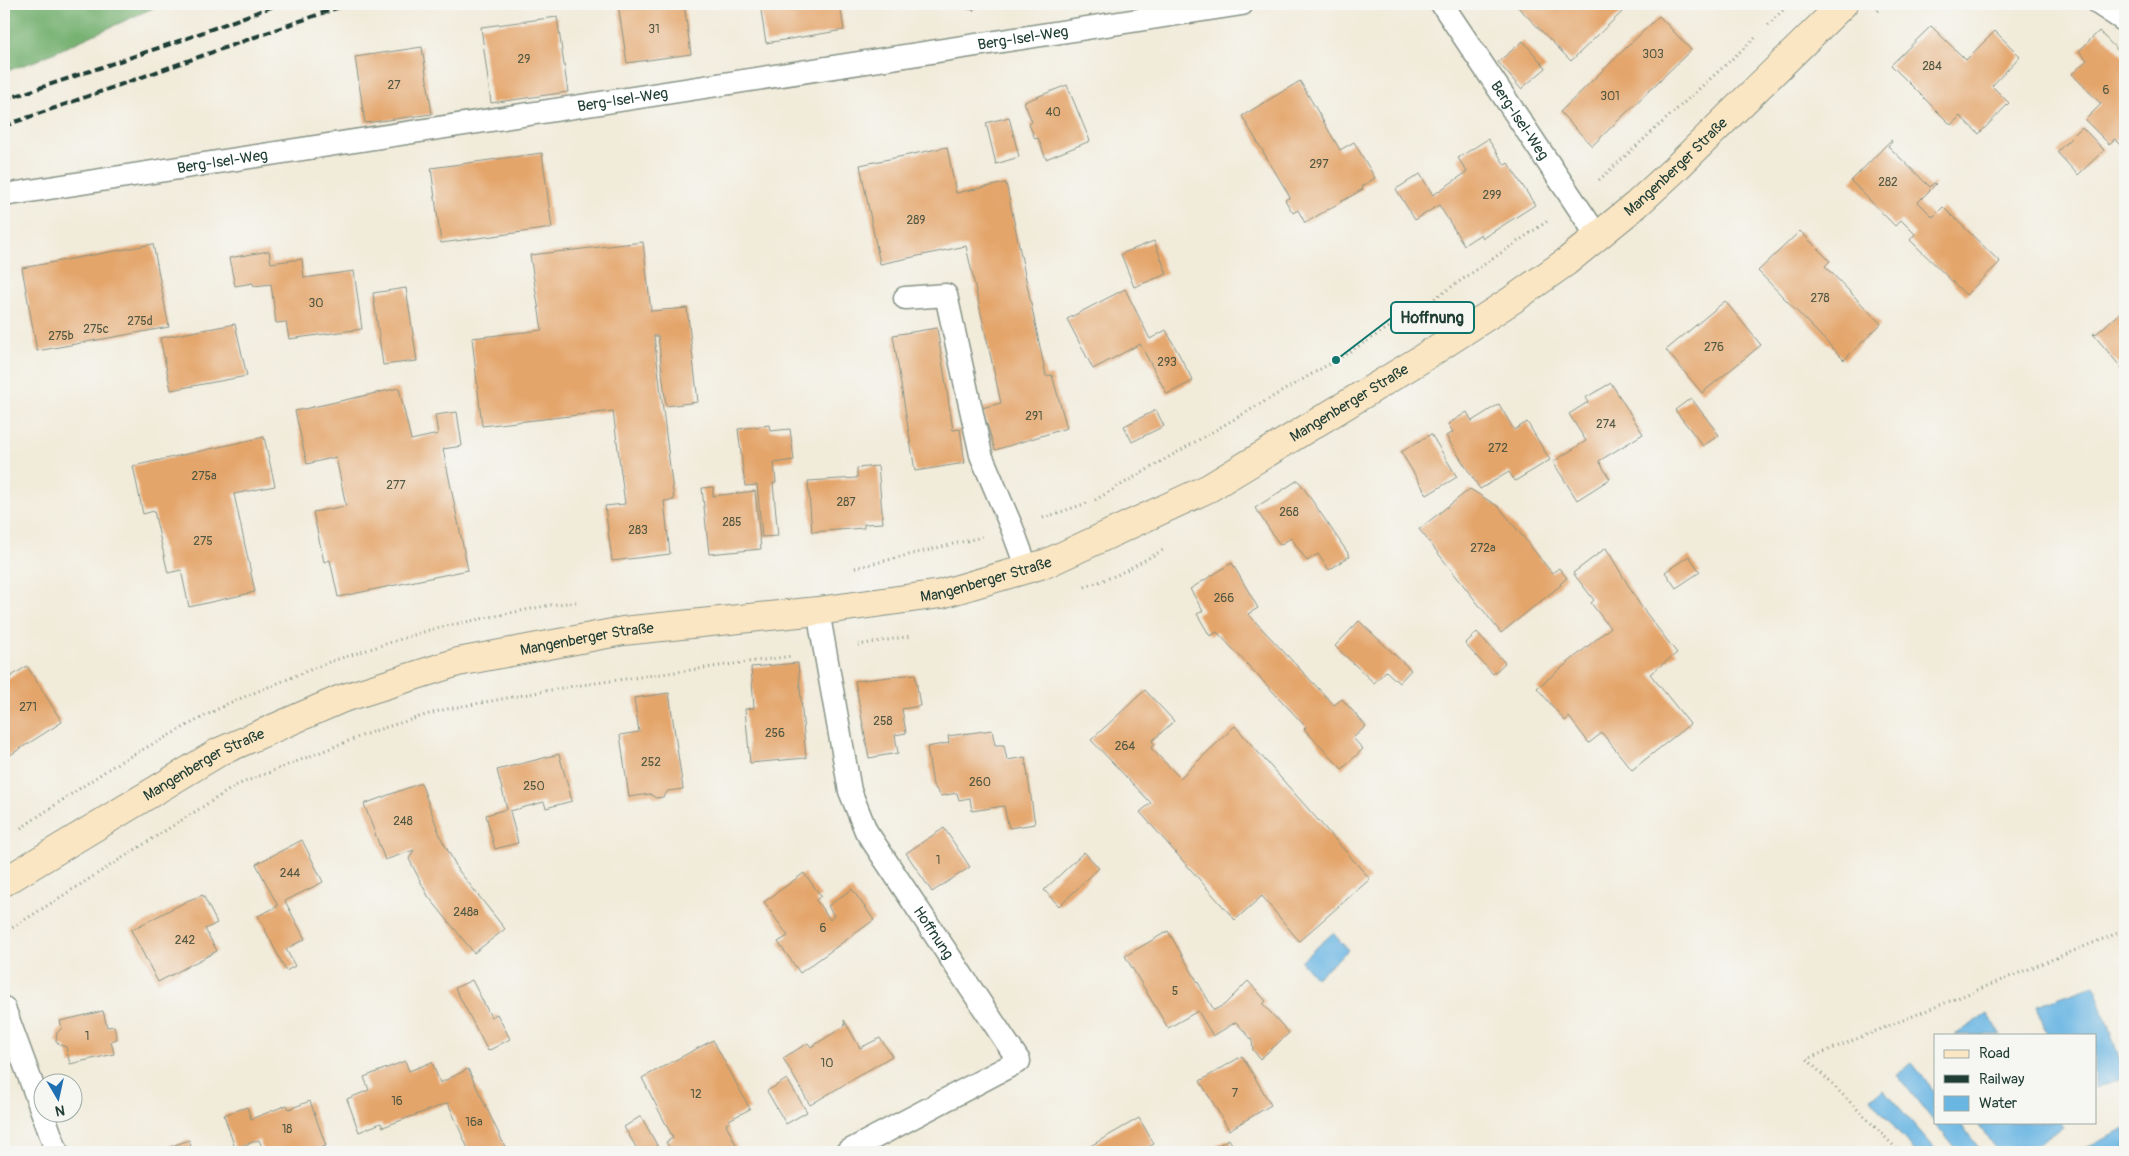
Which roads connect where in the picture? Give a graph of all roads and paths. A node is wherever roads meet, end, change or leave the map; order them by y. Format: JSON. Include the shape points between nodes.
{"nodes":[{"id":1,"x":1242,"y":4,"type":"edge"},
{"id":2,"x":1442,"y":4,"type":"edge"},
{"id":3,"x":1789,"y":4,"type":"edge"},
{"id":4,"x":1843,"y":4,"type":"edge"},
{"id":5,"x":2099,"y":4,"type":"edge"},
{"id":6,"x":2125,"y":21,"type":"edge"},
{"id":7,"x":1765,"y":28,"type":"dead end"},
{"id":8,"x":1759,"y":34,"type":"dead end"},
{"id":9,"x":4,"y":195,"type":"edge"},
{"id":10,"x":1575,"y":202,"type":"junction"},
{"id":11,"x":1598,"y":236,"type":"junction"},
{"id":12,"x":905,"y":298,"type":"dead end"},
{"id":13,"x":1012,"y":528,"type":"junction"},
{"id":14,"x":1027,"y":569,"type":"junction"},
{"id":15,"x":848,"y":570,"type":"dead end"},
{"id":16,"x":578,"y":602,"type":"dead end"},
{"id":17,"x":818,"y":611,"type":"junction"},
{"id":18,"x":20,"y":829,"type":"dead end"},
{"id":19,"x":4,"y":882,"type":"edge"},
{"id":20,"x":2125,"y":930,"type":"edge"},
{"id":21,"x":4,"y":1008,"type":"edge"},
{"id":22,"x":57,"y":1152,"type":"edge"},
{"id":23,"x":848,"y":1152,"type":"edge"},
{"id":24,"x":1900,"y":1152,"type":"edge"}],
"edges":[{"from":1,"to":9,"type":"lane","name":"Berg-Isel-Weg"},
{"from":2,"to":10,"type":"lane","name":"Berg-Isel-Weg"},
{"from":3,"to":7,"type":"path"},
{"from":4,"to":11,"type":"main road","name":"Mangenberger Straße","via":[[1675,169]]},
{"from":5,"to":6,"type":"lane"},
{"from":8,"to":10,"type":"path"},
{"from":10,"to":11,"type":"lane","name":"Berg-Isel-Weg"},
{"from":10,"to":13,"type":"path","via":[[1428,303],[1310,375],[1090,502]]},
{"from":11,"to":14,"type":"main road","name":"Mangenberger Straße","via":[[1566,262],[1418,361],[1209,488],[1047,563]]},
{"from":12,"to":13,"type":"lane","via":[[946,295],[981,455]]},
{"from":13,"to":14,"type":"lane"},
{"from":13,"to":15,"type":"path"},
{"from":14,"to":17,"type":"main road","name":"Mangenberger Straße","via":[[941,594]]},
{"from":16,"to":18,"type":"path","via":[[436,628],[320,665],[227,704],[116,764]]},
{"from":17,"to":19,"type":"main road","name":"Mangenberger Straße","via":[[623,632],[468,660],[340,699],[219,752]]},
{"from":17,"to":23,"type":"lane","name":"Hoffnung","via":[[850,791],[866,831],[1019,1060]]},
{"from":20,"to":24,"type":"path","via":[[1807,1059]]},
{"from":21,"to":22,"type":"lane"}]}
